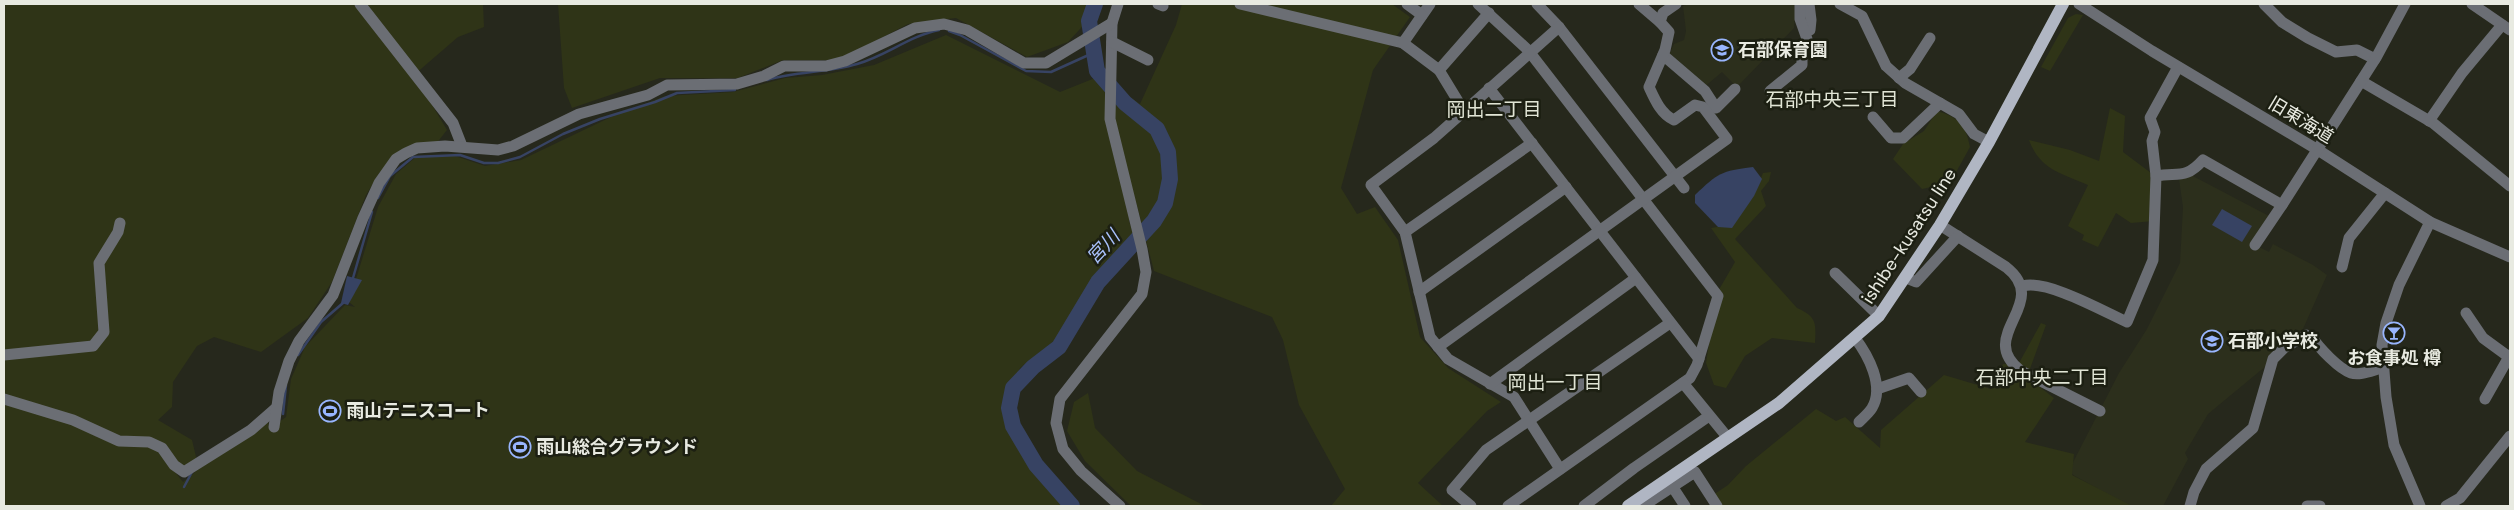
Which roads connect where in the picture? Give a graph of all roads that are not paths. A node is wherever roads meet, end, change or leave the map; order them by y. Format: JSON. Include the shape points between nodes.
{"nodes":[{"id":1,"x":360,"y":4,"type":"edge"},
{"id":2,"x":1118,"y":4,"type":"edge"},
{"id":3,"x":1240,"y":4,"type":"edge"},
{"id":4,"x":1407,"y":4,"type":"edge"},
{"id":5,"x":1430,"y":4,"type":"edge"},
{"id":6,"x":1478,"y":4,"type":"edge"},
{"id":7,"x":1537,"y":4,"type":"edge"},
{"id":8,"x":1639,"y":4,"type":"edge"},
{"id":9,"x":1676,"y":4,"type":"edge"},
{"id":10,"x":1800,"y":4,"type":"edge"},
{"id":11,"x":1809,"y":4,"type":"edge"},
{"id":12,"x":1840,"y":4,"type":"edge"},
{"id":13,"x":2063,"y":4,"type":"edge"},
{"id":14,"x":2079,"y":4,"type":"edge"},
{"id":15,"x":2264,"y":4,"type":"edge"},
{"id":16,"x":2405,"y":4,"type":"edge"},
{"id":17,"x":2472,"y":4,"type":"edge"},
{"id":18,"x":1489,"y":13,"type":"junction"},
{"id":19,"x":1422,"y":14,"type":"junction"},
{"id":20,"x":1660,"y":22,"type":"junction"},
{"id":21,"x":1112,"y":23,"type":"junction"},
{"id":22,"x":1559,"y":27,"type":"junction"},
{"id":23,"x":2506,"y":28,"type":"edge"},
{"id":24,"x":1810,"y":30,"type":"dead end"},
{"id":25,"x":1930,"y":38,"type":"dead end"},
{"id":26,"x":1112,"y":42,"type":"junction"},
{"id":27,"x":1403,"y":42,"type":"junction"},
{"id":28,"x":1530,"y":52,"type":"junction"},
{"id":29,"x":1663,"y":55,"type":"junction"},
{"id":30,"x":2375,"y":59,"type":"junction"},
{"id":31,"x":1148,"y":60,"type":"dead end"},
{"id":32,"x":2178,"y":67,"type":"junction"},
{"id":33,"x":1439,"y":70,"type":"junction"},
{"id":34,"x":1900,"y":78,"type":"junction"},
{"id":35,"x":2361,"y":81,"type":"junction"},
{"id":36,"x":1489,"y":88,"type":"junction"},
{"id":37,"x":1735,"y":89,"type":"dead end"},
{"id":38,"x":1770,"y":91,"type":"dead end"},
{"id":39,"x":1940,"y":103,"type":"junction"},
{"id":40,"x":1464,"y":111,"type":"junction"},
{"id":41,"x":1873,"y":117,"type":"dead end"},
{"id":42,"x":2429,"y":121,"type":"junction"},
{"id":43,"x":1989,"y":142,"type":"junction"},
{"id":44,"x":1532,"y":143,"type":"junction"},
{"id":45,"x":462,"y":146,"type":"junction"},
{"id":46,"x":2318,"y":150,"type":"junction"},
{"id":47,"x":2510,"y":170,"type":"edge"},
{"id":48,"x":2156,"y":176,"type":"junction"},
{"id":49,"x":1676,"y":178,"type":"junction"},
{"id":50,"x":2507,"y":183,"type":"edge"},
{"id":51,"x":1566,"y":187,"type":"junction"},
{"id":52,"x":1684,"y":188,"type":"dead end"},
{"id":53,"x":2385,"y":193,"type":"junction"},
{"id":54,"x":1644,"y":201,"type":"junction"},
{"id":55,"x":2282,"y":205,"type":"junction"},
{"id":56,"x":2430,"y":222,"type":"junction"},
{"id":57,"x":120,"y":224,"type":"dead end"},
{"id":58,"x":1940,"y":224,"type":"junction"},
{"id":59,"x":1405,"y":232,"type":"junction"},
{"id":60,"x":1600,"y":232,"type":"junction"},
{"id":61,"x":1958,"y":236,"type":"junction"},
{"id":62,"x":2256,"y":245,"type":"dead end"},
{"id":63,"x":2510,"y":257,"type":"edge"},
{"id":64,"x":2342,"y":268,"type":"dead end"},
{"id":65,"x":1835,"y":273,"type":"dead end"},
{"id":66,"x":1636,"y":278,"type":"junction"},
{"id":67,"x":1906,"y":278,"type":"junction"},
{"id":68,"x":2023,"y":286,"type":"junction"},
{"id":69,"x":1419,"y":292,"type":"junction"},
{"id":70,"x":2466,"y":313,"type":"dead end"},
{"id":71,"x":1879,"y":316,"type":"junction"},
{"id":72,"x":1670,"y":323,"type":"junction"},
{"id":73,"x":1855,"y":338,"type":"junction"},
{"id":74,"x":1438,"y":347,"type":"junction"},
{"id":75,"x":4,"y":355,"type":"edge"},
{"id":76,"x":2509,"y":356,"type":"edge"},
{"id":77,"x":1698,"y":360,"type":"junction"},
{"id":78,"x":2382,"y":368,"type":"junction"},
{"id":79,"x":1682,"y":383,"type":"junction"},
{"id":80,"x":1490,"y":384,"type":"junction"},
{"id":81,"x":1878,"y":389,"type":"junction"},
{"id":82,"x":1921,"y":392,"type":"dead end"},
{"id":83,"x":4,"y":399,"type":"edge"},
{"id":84,"x":2485,"y":399,"type":"dead end"},
{"id":85,"x":275,"y":409,"type":"junction"},
{"id":86,"x":2100,"y":411,"type":"dead end"},
{"id":87,"x":1709,"y":416,"type":"junction"},
{"id":88,"x":1528,"y":420,"type":"junction"},
{"id":89,"x":1859,"y":422,"type":"dead end"},
{"id":90,"x":274,"y":427,"type":"dead end"},
{"id":91,"x":2510,"y":436,"type":"edge"},
{"id":92,"x":1728,"y":438,"type":"junction"},
{"id":93,"x":2506,"y":451,"type":"edge"},
{"id":94,"x":1560,"y":469,"type":"junction"},
{"id":95,"x":1670,"y":483,"type":"junction"},
{"id":96,"x":1120,"y":506,"type":"edge"},
{"id":97,"x":1471,"y":506,"type":"edge"},
{"id":98,"x":1508,"y":506,"type":"edge"},
{"id":99,"x":1584,"y":506,"type":"edge"},
{"id":100,"x":1628,"y":506,"type":"edge"},
{"id":101,"x":1643,"y":506,"type":"edge"},
{"id":102,"x":1685,"y":506,"type":"edge"},
{"id":103,"x":1717,"y":506,"type":"edge"},
{"id":104,"x":2190,"y":506,"type":"edge"},
{"id":105,"x":2307,"y":506,"type":"edge"},
{"id":106,"x":2320,"y":506,"type":"edge"},
{"id":107,"x":2420,"y":506,"type":"edge"},
{"id":108,"x":2446,"y":506,"type":"edge"}],
"edges":[{"from":1,"to":45,"type":"street","via":[[453,123]]},
{"from":2,"to":21,"type":"street"},
{"from":3,"to":27,"type":"street"},
{"from":4,"to":19,"type":"street"},
{"from":5,"to":19,"type":"street"},
{"from":6,"to":18,"type":"street"},
{"from":7,"to":22,"type":"street"},
{"from":8,"to":20,"type":"street"},
{"from":9,"to":20,"type":"street","via":[[1663,13]]},
{"from":10,"to":38,"type":"street","via":[[1800,19],[1807,39],[1802,65]]},
{"from":11,"to":24,"type":"street"},
{"from":12,"to":34,"type":"street","via":[[1862,16],[1886,66]]},
{"from":13,"to":43,"type":"main road","name":"ishibe-kusatsu line"},
{"from":14,"to":32,"type":"street","name":"旧東海道"},
{"from":15,"to":30,"type":"street","via":[[2282,22],[2336,52],[2357,50]]},
{"from":16,"to":30,"type":"street"},
{"from":17,"to":23,"type":"street"},
{"from":18,"to":28,"type":"street"},
{"from":18,"to":33,"type":"street"},
{"from":19,"to":27,"type":"street"},
{"from":20,"to":29,"type":"street","via":[[1669,32]]},
{"from":21,"to":26,"type":"street"},
{"from":21,"to":45,"type":"street","via":[[1046,62],[1024,63],[967,30],[944,24],[915,28],[845,61],[826,66],[784,66],[737,84],[667,85],[648,94],[579,114],[513,146],[488,150]]},
{"from":22,"to":28,"type":"street"},
{"from":22,"to":49,"type":"street"},
{"from":23,"to":42,"type":"street","via":[[2462,73]]},
{"from":25,"to":34,"type":"street","via":[[1910,69]]},
{"from":26,"to":31,"type":"street"},
{"from":26,"to":96,"type":"street","via":[[1110,119],[1146,272],[1142,294],[1060,399],[1056,423],[1063,449],[1081,471]]},
{"from":27,"to":33,"type":"street"},
{"from":28,"to":36,"type":"street"},
{"from":28,"to":54,"type":"street"},
{"from":29,"to":37,"type":"street","via":[[1705,91],[1716,108]]},
{"from":29,"to":49,"type":"street","via":[[1649,87],[1658,105],[1674,120],[1695,105],[1703,108],[1727,140]]},
{"from":30,"to":35,"type":"street"},
{"from":32,"to":46,"type":"street","name":"旧東海道"},
{"from":32,"to":48,"type":"street","via":[[2150,118],[2155,132],[2152,140]]},
{"from":33,"to":40,"type":"street"},
{"from":34,"to":39,"type":"street"},
{"from":35,"to":42,"type":"street"},
{"from":35,"to":46,"type":"street"},
{"from":36,"to":40,"type":"street"},
{"from":36,"to":44,"type":"street"},
{"from":39,"to":41,"type":"street","via":[[1903,138],[1891,138]]},
{"from":39,"to":43,"type":"street","via":[[1959,114],[1974,134]]},
{"from":40,"to":59,"type":"street","via":[[1371,185]]},
{"from":42,"to":50,"type":"street"},
{"from":43,"to":58,"type":"main road","name":"ishibe-kusatsu line"},
{"from":44,"to":51,"type":"street"},
{"from":44,"to":59,"type":"street"},
{"from":45,"to":85,"type":"street","via":[[417,148],[396,160],[389,169],[370,201],[334,295],[289,361]]},
{"from":46,"to":53,"type":"street","name":"旧東海道"},
{"from":46,"to":55,"type":"street"},
{"from":47,"to":50,"type":"street"},
{"from":48,"to":55,"type":"street","via":[[2180,176],[2194,170],[2203,160]]},
{"from":48,"to":68,"type":"street","via":[[2153,260],[2127,322],[2051,287]]},
{"from":49,"to":52,"type":"street"},
{"from":49,"to":54,"type":"street"},
{"from":51,"to":60,"type":"street"},
{"from":51,"to":69,"type":"street"},
{"from":53,"to":56,"type":"street","name":"旧東海道"},
{"from":53,"to":64,"type":"street","via":[[2349,238]]},
{"from":54,"to":60,"type":"street"},
{"from":54,"to":77,"type":"street","via":[[1718,296]]},
{"from":55,"to":62,"type":"street"},
{"from":56,"to":63,"type":"street","name":"旧東海道"},
{"from":56,"to":78,"type":"street","via":[[2399,285],[2386,323]]},
{"from":57,"to":75,"type":"street","via":[[99,262],[104,332],[93,346]]},
{"from":58,"to":61,"type":"street"},
{"from":58,"to":67,"type":"main road","name":"ishibe-kusatsu line"},
{"from":59,"to":69,"type":"street"},
{"from":60,"to":66,"type":"street"},
{"from":60,"to":74,"type":"street"},
{"from":61,"to":67,"type":"street","via":[[1916,282]]},
{"from":61,"to":68,"type":"street","via":[[2006,267]]},
{"from":65,"to":71,"type":"street"},
{"from":66,"to":72,"type":"street"},
{"from":66,"to":80,"type":"street"},
{"from":67,"to":71,"type":"main road","name":"ishibe-kusatsu line"},
{"from":68,"to":86,"type":"street","via":[[2019,308],[2005,345],[2010,362],[2021,371]]},
{"from":69,"to":74,"type":"street","via":[[1430,337]]},
{"from":70,"to":76,"type":"street","via":[[2483,338]]},
{"from":71,"to":73,"type":"main road","name":"ishibe-kusatsu line"},
{"from":72,"to":77,"type":"street"},
{"from":72,"to":88,"type":"street"},
{"from":73,"to":81,"type":"street","via":[[1864,350]]},
{"from":73,"to":92,"type":"main road","name":"ishibe-kusatsu line","via":[[1779,403]]},
{"from":74,"to":80,"type":"street","via":[[1448,359]]},
{"from":76,"to":84,"type":"street"},
{"from":77,"to":79,"type":"street","via":[[1690,378]]},
{"from":78,"to":104,"type":"street","via":[[2350,373],[2306,335],[2284,348],[2273,359],[2253,428],[2206,469]]},
{"from":78,"to":107,"type":"street","via":[[2394,445]]},
{"from":79,"to":87,"type":"street"},
{"from":79,"to":94,"type":"street"},
{"from":80,"to":88,"type":"street","via":[[1514,398]]},
{"from":81,"to":82,"type":"street","via":[[1909,378]]},
{"from":81,"to":89,"type":"street","via":[[1873,407]]},
{"from":83,"to":85,"type":"street","via":[[73,420],[119,441],[150,442],[162,448],[174,465],[184,472],[250,430]]},
{"from":85,"to":90,"type":"street"},
{"from":87,"to":92,"type":"street"},
{"from":87,"to":99,"type":"street"},
{"from":88,"to":94,"type":"street"},
{"from":88,"to":97,"type":"street","via":[[1486,450],[1452,490]]},
{"from":91,"to":93,"type":"street"},
{"from":92,"to":95,"type":"main road","name":"ishibe-kusatsu line"},
{"from":93,"to":108,"type":"street","via":[[2460,498]]},
{"from":94,"to":98,"type":"street"},
{"from":95,"to":100,"type":"main road","name":"ishibe-kusatsu line"},
{"from":95,"to":101,"type":"street"},
{"from":95,"to":102,"type":"street"},
{"from":95,"to":103,"type":"street","via":[[1695,472]]},
{"from":105,"to":106,"type":"street"}]}
